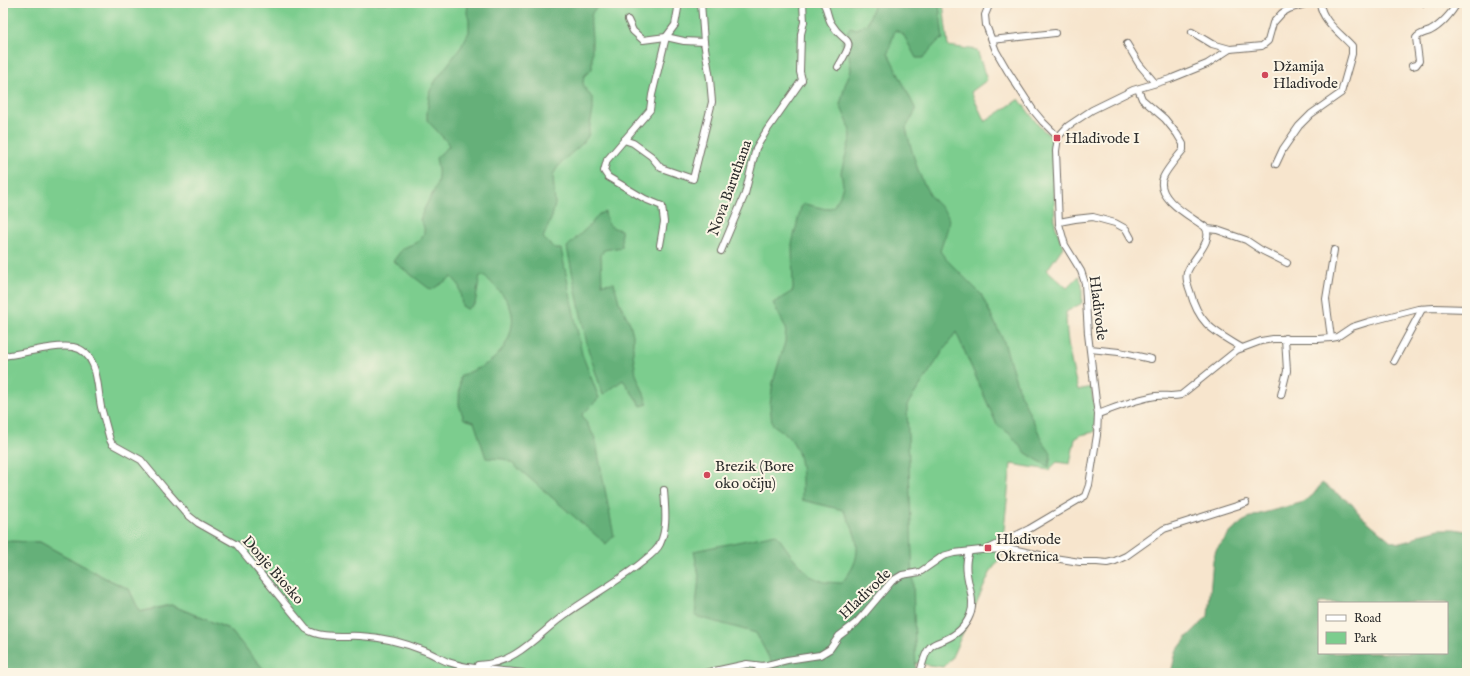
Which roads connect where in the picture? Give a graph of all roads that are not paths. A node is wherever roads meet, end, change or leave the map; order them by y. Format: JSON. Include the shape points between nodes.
{"nodes":[{"id":1,"x":679,"y":3,"type":"edge"},
{"id":2,"x":701,"y":3,"type":"edge"},
{"id":3,"x":803,"y":3,"type":"edge"},
{"id":4,"x":823,"y":3,"type":"edge"},
{"id":5,"x":990,"y":3,"type":"edge"},
{"id":6,"x":1309,"y":3,"type":"edge"},
{"id":7,"x":1320,"y":3,"type":"edge"},
{"id":8,"x":1425,"y":3,"type":"edge"},
{"id":9,"x":1443,"y":3,"type":"edge"},
{"id":10,"x":1456,"y":3,"type":"edge"},
{"id":11,"x":628,"y":20,"type":"dead end"},
{"id":12,"x":1192,"y":32,"type":"dead end"},
{"id":13,"x":1055,"y":33,"type":"dead end"},
{"id":14,"x":666,"y":37,"type":"junction"},
{"id":15,"x":704,"y":42,"type":"junction"},
{"id":16,"x":993,"y":42,"type":"junction"},
{"id":17,"x":1127,"y":44,"type":"dead end"},
{"id":18,"x":1230,"y":49,"type":"junction"},
{"id":19,"x":1412,"y":66,"type":"dead end"},
{"id":20,"x":838,"y":67,"type":"dead end"},
{"id":21,"x":1155,"y":83,"type":"junction"},
{"id":22,"x":1138,"y":89,"type":"junction"},
{"id":23,"x":1058,"y":137,"type":"junction"},
{"id":24,"x":624,"y":140,"type":"junction"},
{"id":25,"x":1276,"y":164,"type":"dead end"},
{"id":26,"x":1059,"y":222,"type":"junction"},
{"id":27,"x":1207,"y":229,"type":"junction"},
{"id":28,"x":1131,"y":238,"type":"dead end"},
{"id":29,"x":660,"y":245,"type":"dead end"},
{"id":30,"x":1334,"y":250,"type":"dead end"},
{"id":31,"x":721,"y":251,"type":"dead end"},
{"id":32,"x":1287,"y":263,"type":"dead end"},
{"id":33,"x":1422,"y":309,"type":"junction"},
{"id":34,"x":1467,"y":309,"type":"edge"},
{"id":35,"x":1285,"y":338,"type":"junction"},
{"id":36,"x":1331,"y":338,"type":"junction"},
{"id":37,"x":1242,"y":348,"type":"junction"},
{"id":38,"x":1090,"y":349,"type":"junction"},
{"id":39,"x":3,"y":356,"type":"edge"},
{"id":40,"x":1151,"y":359,"type":"dead end"},
{"id":41,"x":1394,"y":361,"type":"dead end"},
{"id":42,"x":1281,"y":395,"type":"dead end"},
{"id":43,"x":1098,"y":414,"type":"junction"},
{"id":44,"x":664,"y":490,"type":"dead end"},
{"id":45,"x":1246,"y":503,"type":"dead end"},
{"id":46,"x":988,"y":550,"type":"junction"},
{"id":47,"x":970,"y":552,"type":"junction"},
{"id":48,"x":467,"y":666,"type":"junction"},
{"id":49,"x":763,"y":666,"type":"junction"},
{"id":50,"x":523,"y":673,"type":"edge"},
{"id":51,"x":705,"y":673,"type":"edge"},
{"id":52,"x":755,"y":673,"type":"edge"},
{"id":53,"x":920,"y":673,"type":"edge"}],
"edges":[{"from":1,"to":14,"type":"street","via":[[675,25]]},
{"from":2,"to":15,"type":"street"},
{"from":3,"to":31,"type":"street","name":"Nova Baruthana","via":[[800,72],[802,80],[756,148],[745,194]]},
{"from":4,"to":20,"type":"street","via":[[832,24],[849,44]]},
{"from":5,"to":16,"type":"street","via":[[985,16]]},
{"from":6,"to":18,"type":"street","via":[[1282,13],[1273,23],[1268,42],[1262,46]]},
{"from":7,"to":25,"type":"street","via":[[1327,21],[1352,46],[1349,67],[1341,93],[1299,126]]},
{"from":8,"to":9,"type":"street"},
{"from":10,"to":19,"type":"street","via":[[1435,28],[1416,38],[1419,61]]},
{"from":11,"to":14,"type":"street","via":[[633,31],[643,40]]},
{"from":12,"to":18,"type":"street","via":[[1212,44]]},
{"from":13,"to":16,"type":"street"},
{"from":14,"to":15,"type":"street"},
{"from":14,"to":24,"type":"street","via":[[650,110]]},
{"from":15,"to":24,"type":"street","via":[[712,102],[693,178],[661,168],[651,156],[633,143]]},
{"from":16,"to":23,"type":"street","via":[[1007,70],[1034,110]]},
{"from":17,"to":21,"type":"street"},
{"from":18,"to":21,"type":"street","via":[[1207,64]]},
{"from":21,"to":22,"type":"street"},
{"from":22,"to":23,"type":"street","via":[[1092,110],[1068,126]]},
{"from":22,"to":27,"type":"street","via":[[1142,99],[1165,119],[1183,144],[1183,150],[1162,180],[1164,193],[1171,202]]},
{"from":23,"to":26,"type":"street","name":"Hladivode","via":[[1056,151]]},
{"from":24,"to":29,"type":"street","via":[[607,160],[606,175],[645,199],[662,206],[664,222]]},
{"from":26,"to":28,"type":"street","via":[[1093,217],[1121,226]]},
{"from":26,"to":38,"type":"street","name":"Hladivode","via":[[1063,240],[1081,271]]},
{"from":27,"to":32,"type":"street","via":[[1246,240]]},
{"from":27,"to":37,"type":"street","via":[[1208,236],[1187,273],[1186,279],[1192,300],[1197,313],[1209,328]]},
{"from":30,"to":36,"type":"street","via":[[1326,299]]},
{"from":33,"to":34,"type":"street"},
{"from":33,"to":36,"type":"street","via":[[1352,327]]},
{"from":33,"to":41,"type":"street"},
{"from":35,"to":36,"type":"street"},
{"from":35,"to":37,"type":"street","via":[[1261,341]]},
{"from":35,"to":42,"type":"street","via":[[1287,371]]},
{"from":37,"to":43,"type":"street","via":[[1181,395],[1157,396],[1135,401]]},
{"from":38,"to":40,"type":"street"},
{"from":38,"to":43,"type":"street","name":"Hladivode"},
{"from":39,"to":48,"type":"street","name":"Donje Biosko","via":[[53,348],[72,347],[82,350],[94,367],[101,406],[112,444],[141,460],[188,515],[237,545],[306,629],[313,634],[380,638]]},
{"from":43,"to":46,"type":"street","name":"Hladivode","via":[[1097,435],[1085,496]]},
{"from":44,"to":48,"type":"street","via":[[665,527],[660,544],[650,556],[564,616],[516,654],[496,663]]},
{"from":45,"to":46,"type":"street","via":[[1164,529],[1115,562],[1073,561],[1012,549]]},
{"from":46,"to":47,"type":"street","name":"Hladivode"},
{"from":47,"to":49,"type":"street","name":"Hladivode","via":[[944,556],[920,572],[897,577],[856,623],[820,656]]},
{"from":47,"to":53,"type":"street","via":[[966,569],[972,602],[971,614],[952,637],[931,647]]},
{"from":48,"to":50,"type":"street","name":"Donje Biosko"},
{"from":49,"to":51,"type":"street","via":[[747,664]]},
{"from":49,"to":52,"type":"street"}]}
